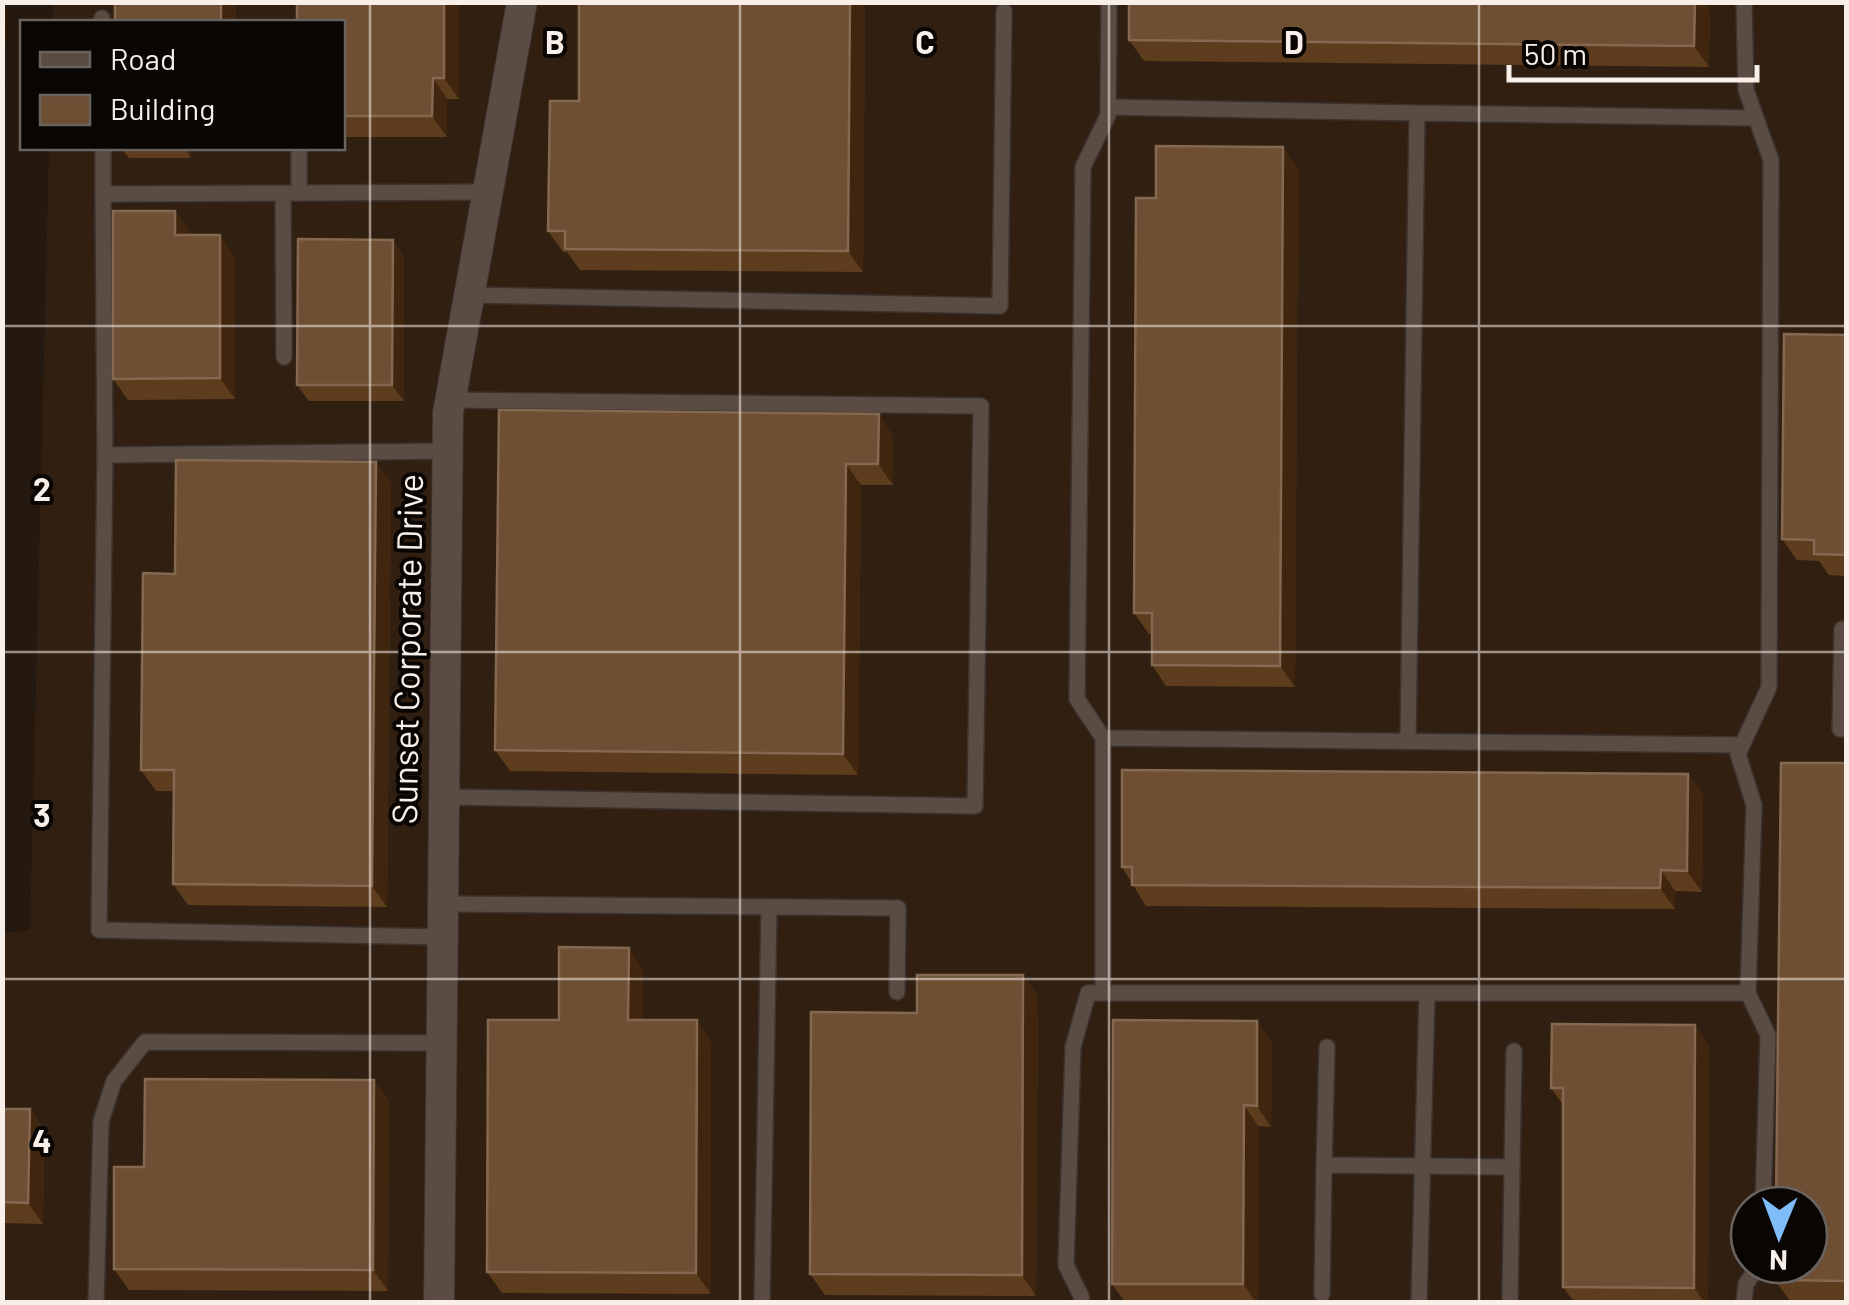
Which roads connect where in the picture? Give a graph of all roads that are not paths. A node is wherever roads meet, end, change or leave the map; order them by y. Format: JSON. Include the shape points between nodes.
{"nodes":[{"id":1,"x":522,"y":2,"type":"edge"},
{"id":2,"x":1109,"y":2,"type":"edge"},
{"id":3,"x":1744,"y":2,"type":"edge"},
{"id":4,"x":1004,"y":11,"type":"dead end"},
{"id":5,"x":1108,"y":107,"type":"junction"},
{"id":6,"x":1416,"y":113,"type":"junction"},
{"id":7,"x":1756,"y":118,"type":"junction"},
{"id":8,"x":103,"y":150,"type":"edge"},
{"id":9,"x":299,"y":150,"type":"edge"},
{"id":10,"x":488,"y":192,"type":"junction"},
{"id":11,"x":291,"y":193,"type":"junction"},
{"id":12,"x":103,"y":194,"type":"junction"},
{"id":13,"x":470,"y":295,"type":"junction"},
{"id":14,"x":284,"y":356,"type":"dead end"},
{"id":15,"x":451,"y":400,"type":"junction"},
{"id":16,"x":448,"y":451,"type":"junction"},
{"id":17,"x":105,"y":456,"type":"junction"},
{"id":18,"x":1846,"y":629,"type":"edge"},
{"id":19,"x":1846,"y":730,"type":"edge"},
{"id":20,"x":1103,"y":738,"type":"junction"},
{"id":21,"x":1408,"y":742,"type":"junction"},
{"id":22,"x":1742,"y":745,"type":"junction"},
{"id":23,"x":444,"y":797,"type":"junction"},
{"id":24,"x":443,"y":904,"type":"junction"},
{"id":25,"x":769,"y":907,"type":"junction"},
{"id":26,"x":443,"y":938,"type":"junction"},
{"id":27,"x":897,"y":992,"type":"dead end"},
{"id":28,"x":1103,"y":993,"type":"junction"},
{"id":29,"x":1427,"y":993,"type":"junction"},
{"id":30,"x":1748,"y":993,"type":"junction"},
{"id":31,"x":442,"y":1043,"type":"junction"},
{"id":32,"x":1328,"y":1047,"type":"dead end"},
{"id":33,"x":1514,"y":1051,"type":"dead end"},
{"id":34,"x":1324,"y":1165,"type":"junction"},
{"id":35,"x":1422,"y":1166,"type":"junction"},
{"id":36,"x":1512,"y":1167,"type":"junction"},
{"id":37,"x":1764,"y":1185,"type":"edge"},
{"id":38,"x":1322,"y":1294,"type":"dead end"},
{"id":39,"x":1510,"y":1300,"type":"edge"},
{"id":40,"x":96,"y":1302,"type":"edge"},
{"id":41,"x":439,"y":1302,"type":"edge"},
{"id":42,"x":762,"y":1302,"type":"edge"},
{"id":43,"x":1082,"y":1302,"type":"edge"},
{"id":44,"x":1419,"y":1302,"type":"edge"}],
"edges":[{"from":1,"to":10,"type":"street","name":"Sunset Corporate Drive"},
{"from":2,"to":5,"type":"lane"},
{"from":3,"to":7,"type":"lane","via":[[1746,90]]},
{"from":4,"to":13,"type":"lane","via":[[1000,306]]},
{"from":5,"to":6,"type":"lane"},
{"from":5,"to":20,"type":"lane","via":[[1083,167],[1077,700]]},
{"from":6,"to":7,"type":"lane"},
{"from":6,"to":21,"type":"lane"},
{"from":7,"to":22,"type":"lane","via":[[1772,160],[1770,687]]},
{"from":8,"to":12,"type":"lane"},
{"from":9,"to":11,"type":"lane"},
{"from":10,"to":11,"type":"lane"},
{"from":10,"to":13,"type":"street","name":"Sunset Corporate Drive"},
{"from":11,"to":12,"type":"lane"},
{"from":11,"to":14,"type":"lane"},
{"from":12,"to":17,"type":"lane"},
{"from":13,"to":15,"type":"street","name":"Sunset Corporate Drive"},
{"from":15,"to":16,"type":"street","name":"Sunset Corporate Drive"},
{"from":15,"to":23,"type":"lane","via":[[981,406],[975,806]]},
{"from":16,"to":17,"type":"lane"},
{"from":16,"to":23,"type":"street","name":"Sunset Corporate Drive"},
{"from":17,"to":26,"type":"lane","via":[[99,930]]},
{"from":18,"to":19,"type":"lane","via":[[1840,729]]},
{"from":20,"to":21,"type":"lane"},
{"from":20,"to":28,"type":"lane"},
{"from":21,"to":22,"type":"lane"},
{"from":22,"to":30,"type":"lane","via":[[1738,754],[1754,805]]},
{"from":23,"to":24,"type":"street","name":"Sunset Corporate Drive"},
{"from":24,"to":25,"type":"lane"},
{"from":24,"to":26,"type":"street","name":"Sunset Corporate Drive"},
{"from":25,"to":27,"type":"lane","via":[[898,908]]},
{"from":25,"to":42,"type":"lane"},
{"from":26,"to":31,"type":"street","name":"Sunset Corporate Drive"},
{"from":28,"to":29,"type":"lane"},
{"from":28,"to":43,"type":"lane","via":[[1088,993],[1073,1046],[1066,1265]]},
{"from":29,"to":30,"type":"lane"},
{"from":29,"to":35,"type":"lane"},
{"from":30,"to":37,"type":"lane","via":[[1768,1035]]},
{"from":31,"to":40,"type":"lane","via":[[144,1042],[114,1080],[101,1120]]},
{"from":31,"to":41,"type":"street","name":"Sunset Corporate Drive"},
{"from":32,"to":34,"type":"lane"},
{"from":33,"to":36,"type":"lane"},
{"from":34,"to":35,"type":"lane"},
{"from":34,"to":38,"type":"lane"},
{"from":35,"to":36,"type":"lane"},
{"from":35,"to":44,"type":"lane"},
{"from":36,"to":39,"type":"lane"}]}
